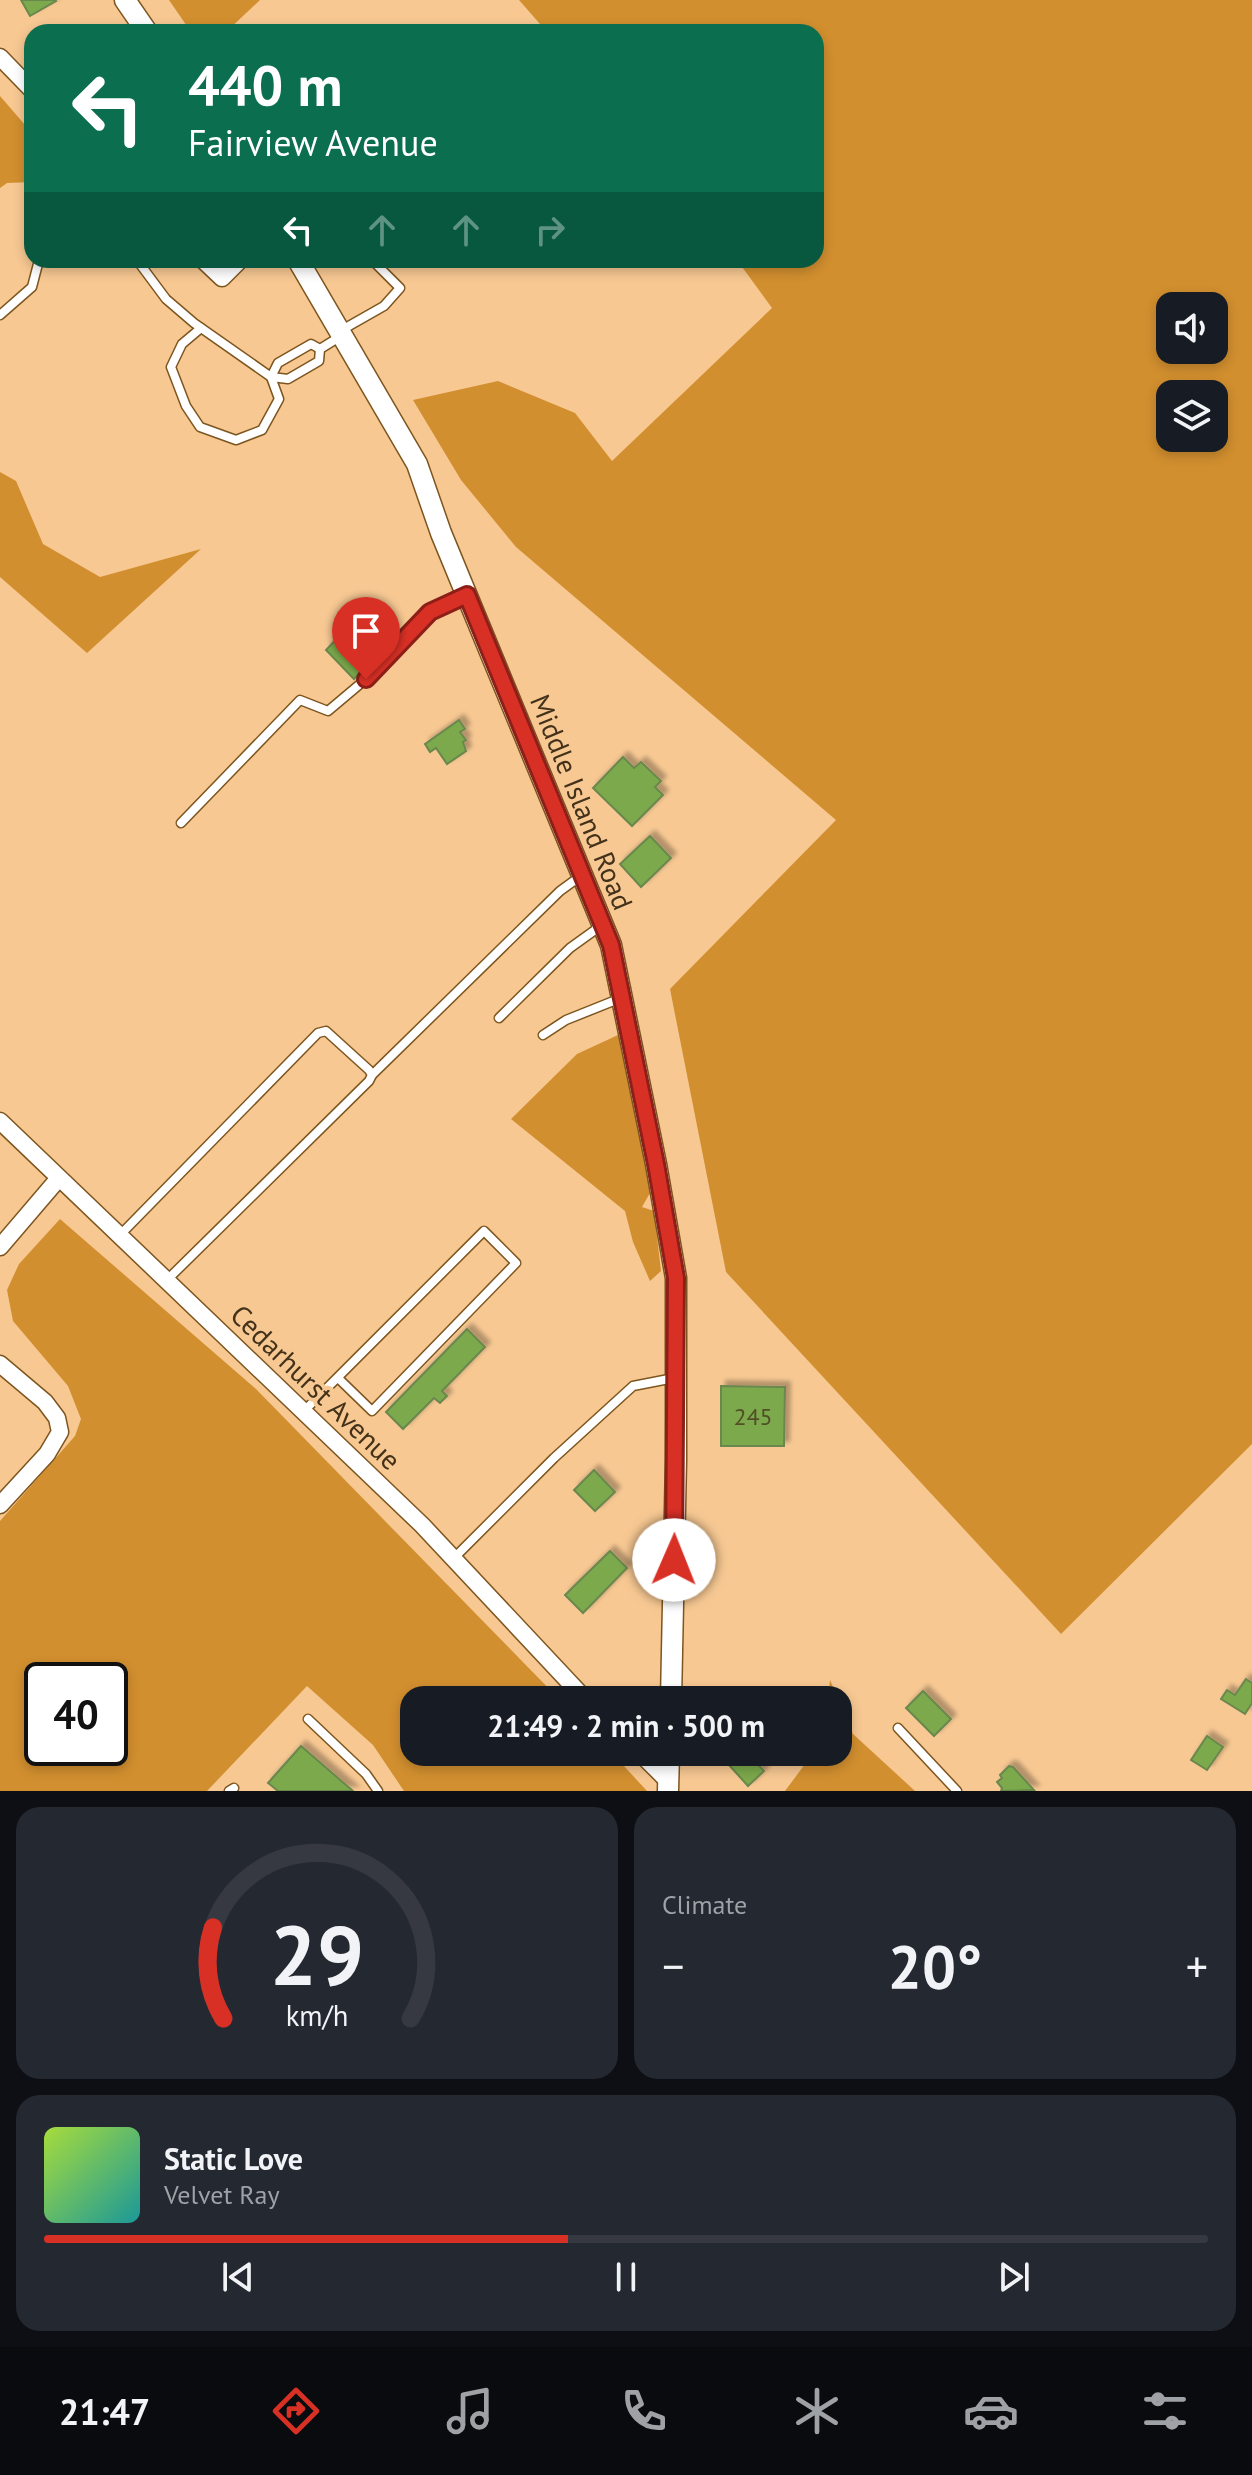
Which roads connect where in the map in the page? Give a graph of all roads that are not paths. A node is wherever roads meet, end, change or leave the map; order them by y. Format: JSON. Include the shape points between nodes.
{"nodes":[{"id":1,"x":125,"y":0,"type":"edge"},
{"id":2,"x":142,"y":24,"type":"edge"},
{"id":3,"x":0,"y":57,"type":"edge"},
{"id":4,"x":24,"y":82,"type":"edge"},
{"id":5,"x":37,"y":268,"type":"edge"},
{"id":6,"x":143,"y":268,"type":"edge"},
{"id":7,"x":211,"y":268,"type":"edge"},
{"id":8,"x":232,"y":268,"type":"edge"},
{"id":9,"x":304,"y":268,"type":"edge"},
{"id":10,"x":380,"y":268,"type":"edge"},
{"id":11,"x":0,"y":315,"type":"edge"},
{"id":12,"x":201,"y":328,"type":"junction"},
{"id":13,"x":340,"y":333,"type":"junction"},
{"id":14,"x":320,"y":349,"type":"junction"},
{"id":15,"x":271,"y":377,"type":"junction"},
{"id":16,"x":467,"y":595,"type":"junction"},
{"id":17,"x":181,"y":823,"type":"dead end"},
{"id":18,"x":582,"y":875,"type":"junction"},
{"id":19,"x":603,"y":925,"type":"junction"},
{"id":20,"x":622,"y":998,"type":"junction"},
{"id":21,"x":499,"y":1018,"type":"dead end"},
{"id":22,"x":543,"y":1035,"type":"dead end"},
{"id":23,"x":372,"y":1075,"type":"junction"},
{"id":24,"x":0,"y":1121,"type":"edge"},
{"id":25,"x":59,"y":1178,"type":"junction"},
{"id":26,"x":119,"y":1235,"type":"junction"},
{"id":27,"x":0,"y":1247,"type":"edge"},
{"id":28,"x":166,"y":1281,"type":"junction"},
{"id":29,"x":0,"y":1364,"type":"edge"},
{"id":30,"x":338,"y":1378,"type":"junction"},
{"id":31,"x":676,"y":1378,"type":"junction"},
{"id":32,"x":304,"y":1412,"type":"junction"},
{"id":33,"x":0,"y":1505,"type":"edge"},
{"id":34,"x":453,"y":1558,"type":"junction"},
{"id":35,"x":573,"y":1686,"type":"edge"},
{"id":36,"x":671,"y":1686,"type":"edge"},
{"id":37,"x":308,"y":1719,"type":"dead end"},
{"id":38,"x":898,"y":1728,"type":"dead end"},
{"id":39,"x":651,"y":1766,"type":"edge"},
{"id":40,"x":669,"y":1766,"type":"edge"},
{"id":41,"x":668,"y":1786,"type":"edge"},
{"id":42,"x":378,"y":1791,"type":"edge"},
{"id":43,"x":957,"y":1791,"type":"edge"}],
"edges":[{"from":1,"to":2,"type":"street"},
{"from":3,"to":4,"type":"street"},
{"from":5,"to":11,"type":"lane","via":[[32,287]]},
{"from":6,"to":12,"type":"lane","via":[[166,299]]},
{"from":7,"to":8,"type":"street","via":[[222,278]]},
{"from":9,"to":13,"type":"street","name":"Middle Island Road"},
{"from":10,"to":13,"type":"lane","via":[[400,288],[384,306]]},
{"from":12,"to":15,"type":"lane"},
{"from":12,"to":15,"type":"lane","via":[[182,344],[171,367],[200,427],[236,440],[262,430],[279,399]]},
{"from":13,"to":14,"type":"lane"},
{"from":13,"to":16,"type":"street","name":"Middle Island Road","via":[[417,464]]},
{"from":14,"to":15,"type":"lane","via":[[311,344],[286,358]]},
{"from":14,"to":15,"type":"lane","via":[[319,361],[288,379]]},
{"from":16,"to":17,"type":"lane","via":[[430,612],[328,711],[300,700]]},
{"from":16,"to":18,"type":"street","name":"Middle Island Road"},
{"from":18,"to":19,"type":"street","name":"Middle Island Road"},
{"from":18,"to":23,"type":"lane"},
{"from":19,"to":20,"type":"street","name":"Middle Island Road"},
{"from":19,"to":21,"type":"lane","via":[[570,948]]},
{"from":20,"to":22,"type":"lane"},
{"from":20,"to":31,"type":"street","name":"Middle Island Road","via":[[676,1278]]},
{"from":23,"to":26,"type":"lane","via":[[326,1031],[318,1033]]},
{"from":23,"to":28,"type":"lane"},
{"from":24,"to":25,"type":"street","name":"Cedarhurst Avenue"},
{"from":25,"to":26,"type":"street","name":"Cedarhurst Avenue"},
{"from":25,"to":27,"type":"street"},
{"from":26,"to":28,"type":"street","name":"Cedarhurst Avenue"},
{"from":28,"to":32,"type":"street","name":"Cedarhurst Avenue"},
{"from":29,"to":33,"type":"street","via":[[45,1402],[60,1432]]},
{"from":30,"to":30,"type":"lane","via":[[484,1231],[516,1263],[372,1411]]},
{"from":30,"to":32,"type":"lane"},
{"from":31,"to":34,"type":"lane","via":[[633,1386]]},
{"from":31,"to":36,"type":"street","name":"Middle Island Road"},
{"from":32,"to":34,"type":"street","name":"Cedarhurst Avenue"},
{"from":34,"to":35,"type":"street","name":"Cedarhurst Avenue"},
{"from":37,"to":42,"type":"lane"},
{"from":38,"to":43,"type":"lane"},
{"from":39,"to":41,"type":"street"},
{"from":40,"to":41,"type":"street"}]}
